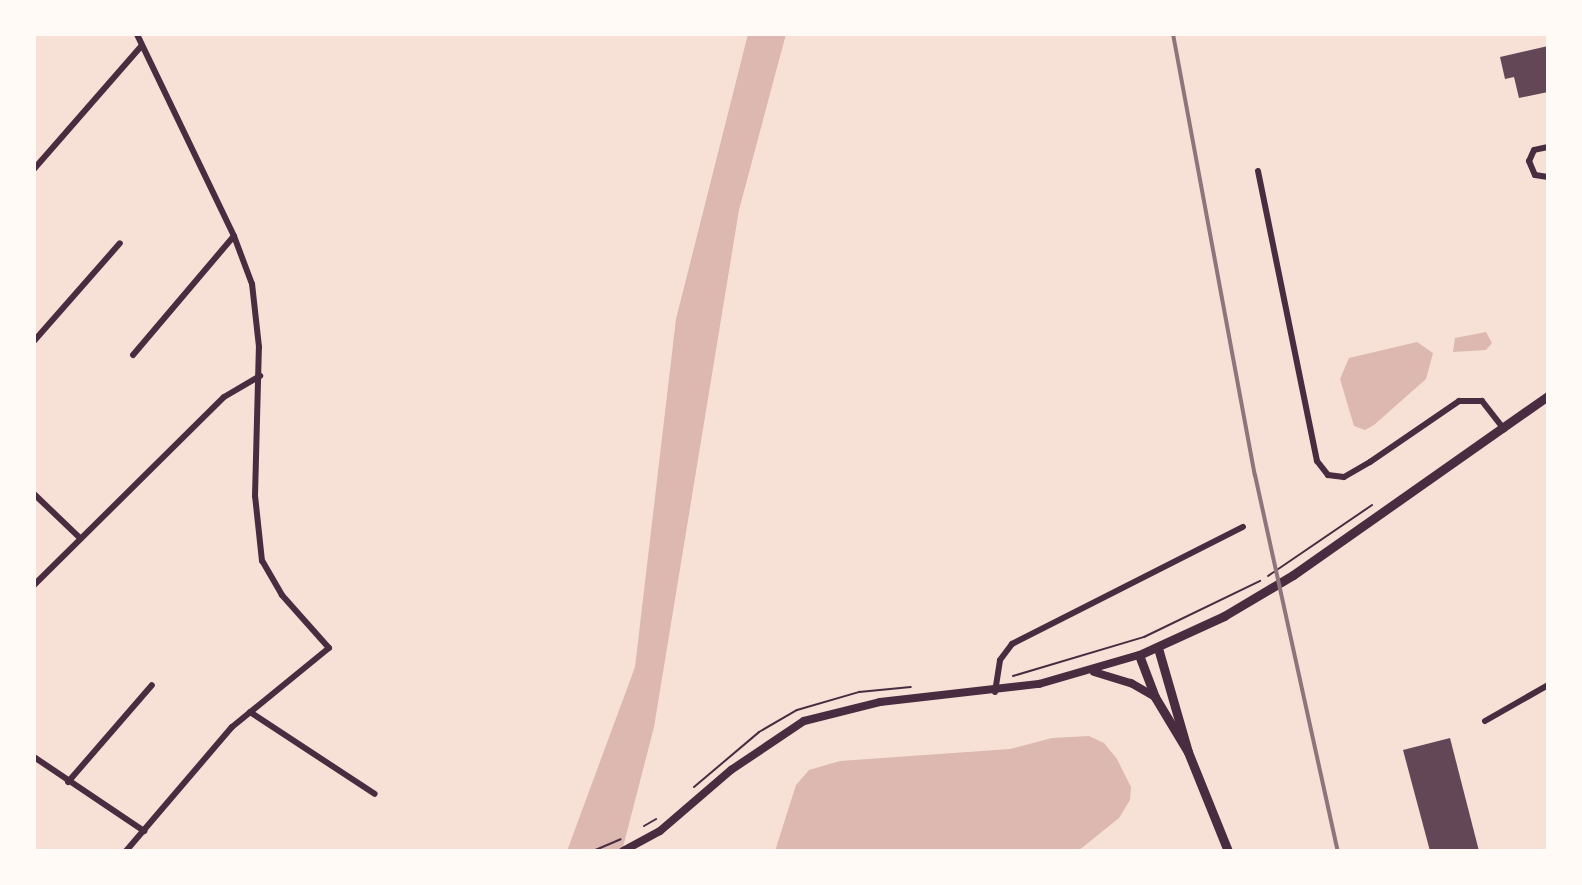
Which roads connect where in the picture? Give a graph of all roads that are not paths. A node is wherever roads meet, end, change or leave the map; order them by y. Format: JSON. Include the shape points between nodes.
{"nodes":[{"id":1,"x":137,"y":34,"type":"edge"},
{"id":2,"x":142,"y":45,"type":"junction"},
{"id":3,"x":1548,"y":147,"type":"edge"},
{"id":4,"x":34,"y":169,"type":"edge"},
{"id":5,"x":1258,"y":171,"type":"dead end"},
{"id":6,"x":1548,"y":177,"type":"edge"},
{"id":7,"x":234,"y":236,"type":"junction"},
{"id":8,"x":120,"y":243,"type":"dead end"},
{"id":9,"x":34,"y":341,"type":"edge"},
{"id":10,"x":133,"y":355,"type":"dead end"},
{"id":11,"x":260,"y":376,"type":"junction"},
{"id":12,"x":1548,"y":396,"type":"edge"},
{"id":13,"x":1504,"y":429,"type":"junction"},
{"id":14,"x":34,"y":494,"type":"edge"},
{"id":15,"x":1243,"y":527,"type":"dead end"},
{"id":16,"x":79,"y":537,"type":"junction"},
{"id":17,"x":34,"y":585,"type":"edge"},
{"id":18,"x":1158,"y":648,"type":"junction"},
{"id":19,"x":1139,"y":655,"type":"junction"},
{"id":20,"x":1089,"y":672,"type":"junction"},
{"id":21,"x":152,"y":685,"type":"dead end"},
{"id":22,"x":1548,"y":685,"type":"edge"},
{"id":23,"x":995,"y":692,"type":"junction"},
{"id":24,"x":1155,"y":697,"type":"junction"},
{"id":25,"x":250,"y":712,"type":"junction"},
{"id":26,"x":1485,"y":721,"type":"dead end"},
{"id":27,"x":1188,"y":752,"type":"junction"},
{"id":28,"x":34,"y":757,"type":"edge"},
{"id":29,"x":68,"y":782,"type":"junction"},
{"id":30,"x":375,"y":794,"type":"dead end"},
{"id":31,"x":144,"y":831,"type":"junction"},
{"id":32,"x":126,"y":851,"type":"edge"},
{"id":33,"x":623,"y":851,"type":"edge"},
{"id":34,"x":1228,"y":851,"type":"edge"}],
"edges":[{"from":1,"to":2,"type":"street"},
{"from":2,"to":4,"type":"street"},
{"from":2,"to":7,"type":"street"},
{"from":3,"to":6,"type":"street","via":[[1534,150],[1529,161],[1535,175]]},
{"from":5,"to":13,"type":"street","via":[[1317,461],[1328,475],[1344,477],[1459,401],[1482,401]]},
{"from":7,"to":10,"type":"street"},
{"from":7,"to":11,"type":"street","via":[[252,284]]},
{"from":8,"to":9,"type":"street"},
{"from":11,"to":16,"type":"street","via":[[224,397]]},
{"from":11,"to":25,"type":"street","via":[[255,496],[262,561],[282,595],[329,648]]},
{"from":12,"to":13,"type":"main road"},
{"from":13,"to":18,"type":"main road","via":[[1268,591]]},
{"from":14,"to":16,"type":"street"},
{"from":15,"to":23,"type":"street","via":[[1012,644],[1000,660]]},
{"from":16,"to":17,"type":"street"},
{"from":18,"to":19,"type":"main road"},
{"from":18,"to":27,"type":"main road"},
{"from":19,"to":20,"type":"main road"},
{"from":19,"to":24,"type":"main road"},
{"from":20,"to":23,"type":"main road"},
{"from":20,"to":24,"type":"main road","via":[[1131,683]]},
{"from":21,"to":29,"type":"street"},
{"from":22,"to":26,"type":"street"},
{"from":23,"to":33,"type":"main road","via":[[880,702],[804,721],[731,770],[660,831]]},
{"from":24,"to":27,"type":"main road"},
{"from":25,"to":30,"type":"street"},
{"from":25,"to":31,"type":"street"},
{"from":27,"to":34,"type":"main road"},
{"from":28,"to":29,"type":"street"},
{"from":29,"to":31,"type":"street"},
{"from":31,"to":32,"type":"street"}]}
